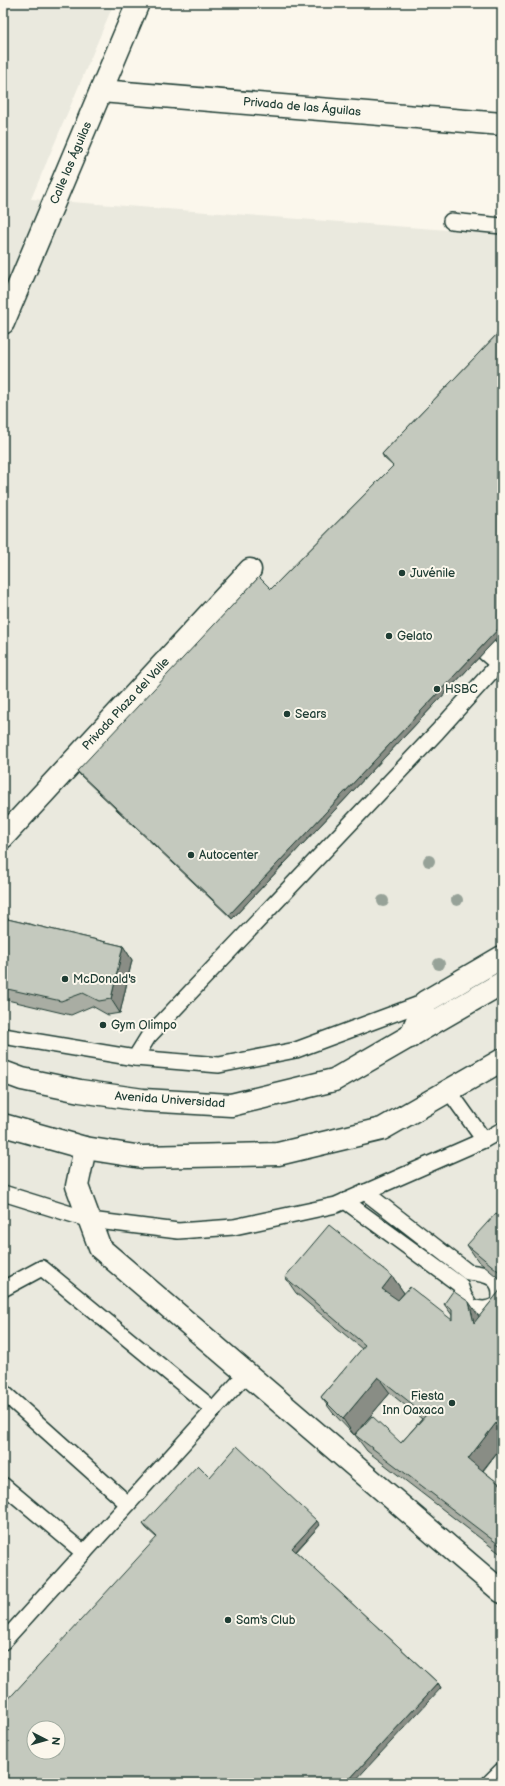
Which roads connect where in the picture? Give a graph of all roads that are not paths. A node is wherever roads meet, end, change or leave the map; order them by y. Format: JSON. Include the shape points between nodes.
{"nodes":[{"id":1,"x":138,"y":3,"type":"edge"},
{"id":2,"x":101,"y":90,"type":"junction"},
{"id":3,"x":502,"y":124,"type":"edge"},
{"id":4,"x":451,"y":221,"type":"dead end"},
{"id":5,"x":502,"y":226,"type":"edge"},
{"id":6,"x":3,"y":323,"type":"edge"},
{"id":7,"x":250,"y":570,"type":"dead end"},
{"id":8,"x":496,"y":657,"type":"edge"},
{"id":9,"x":3,"y":837,"type":"edge"},
{"id":10,"x":502,"y":957,"type":"edge"},
{"id":11,"x":502,"y":983,"type":"edge"},
{"id":12,"x":425,"y":1002,"type":"junction"},
{"id":13,"x":3,"y":1036,"type":"edge"},
{"id":14,"x":410,"y":1036,"type":"junction"},
{"id":15,"x":135,"y":1058,"type":"junction"},
{"id":16,"x":502,"y":1060,"type":"edge"},
{"id":17,"x":3,"y":1072,"type":"edge"},
{"id":18,"x":449,"y":1091,"type":"junction"},
{"id":19,"x":3,"y":1125,"type":"edge"},
{"id":20,"x":502,"y":1130,"type":"edge"},
{"id":21,"x":484,"y":1140,"type":"junction"},
{"id":22,"x":85,"y":1148,"type":"junction"},
{"id":23,"x":365,"y":1192,"type":"junction"},
{"id":24,"x":3,"y":1193,"type":"edge"},
{"id":25,"x":345,"y":1201,"type":"junction"},
{"id":26,"x":90,"y":1220,"type":"junction"},
{"id":27,"x":3,"y":1289,"type":"edge"},
{"id":28,"x":247,"y":1373,"type":"junction"},
{"id":29,"x":3,"y":1392,"type":"edge"},
{"id":30,"x":214,"y":1410,"type":"junction"},
{"id":31,"x":3,"y":1485,"type":"edge"},
{"id":32,"x":128,"y":1504,"type":"junction"},
{"id":33,"x":84,"y":1553,"type":"junction"},
{"id":34,"x":502,"y":1592,"type":"edge"},
{"id":35,"x":3,"y":1642,"type":"edge"},
{"id":36,"x":502,"y":1770,"type":"edge"},
{"id":37,"x":489,"y":1783,"type":"edge"}],
"edges":[{"from":1,"to":2,"type":"street","name":"Calle las Águilas"},
{"from":2,"to":3,"type":"street","name":"Privada de las Águilas"},
{"from":2,"to":6,"type":"street","name":"Calle las Águilas"},
{"from":4,"to":5,"type":"lane"},
{"from":7,"to":9,"type":"street","name":"Privada Plaza del Valle"},
{"from":8,"to":15,"type":"lane","via":[[427,743],[148,1037]]},
{"from":10,"to":12,"type":"street"},
{"from":11,"to":14,"type":"street","name":"Avenida Universidad"},
{"from":12,"to":14,"type":"street"},
{"from":12,"to":15,"type":"lane","via":[[296,1050],[219,1065]]},
{"from":13,"to":15,"type":"lane"},
{"from":14,"to":17,"type":"street","name":"Avenida Universidad","via":[[334,1080],[231,1104],[143,1100],[80,1091],[22,1079]]},
{"from":16,"to":18,"type":"street"},
{"from":18,"to":21,"type":"lane"},
{"from":18,"to":22,"type":"street","via":[[382,1129],[278,1154],[142,1157]]},
{"from":19,"to":22,"type":"street"},
{"from":20,"to":21,"type":"lane"},
{"from":21,"to":23,"type":"lane"},
{"from":22,"to":26,"type":"street","via":[[78,1186]]},
{"from":23,"to":25,"type":"lane"},
{"from":23,"to":25,"type":"lane","via":[[468,1272],[489,1276],[496,1281],[500,1288],[499,1302],[492,1308],[483,1310],[472,1307],[460,1285]]},
{"from":24,"to":26,"type":"lane"},
{"from":25,"to":26,"type":"lane","via":[[227,1227],[178,1231]]},
{"from":26,"to":28,"type":"street","via":[[100,1248]]},
{"from":27,"to":30,"type":"lane","via":[[42,1268]]},
{"from":28,"to":30,"type":"lane"},
{"from":28,"to":34,"type":"street"},
{"from":29,"to":32,"type":"lane"},
{"from":30,"to":32,"type":"lane"},
{"from":31,"to":33,"type":"lane"},
{"from":32,"to":33,"type":"lane"},
{"from":33,"to":35,"type":"lane"},
{"from":36,"to":37,"type":"lane"}]}
